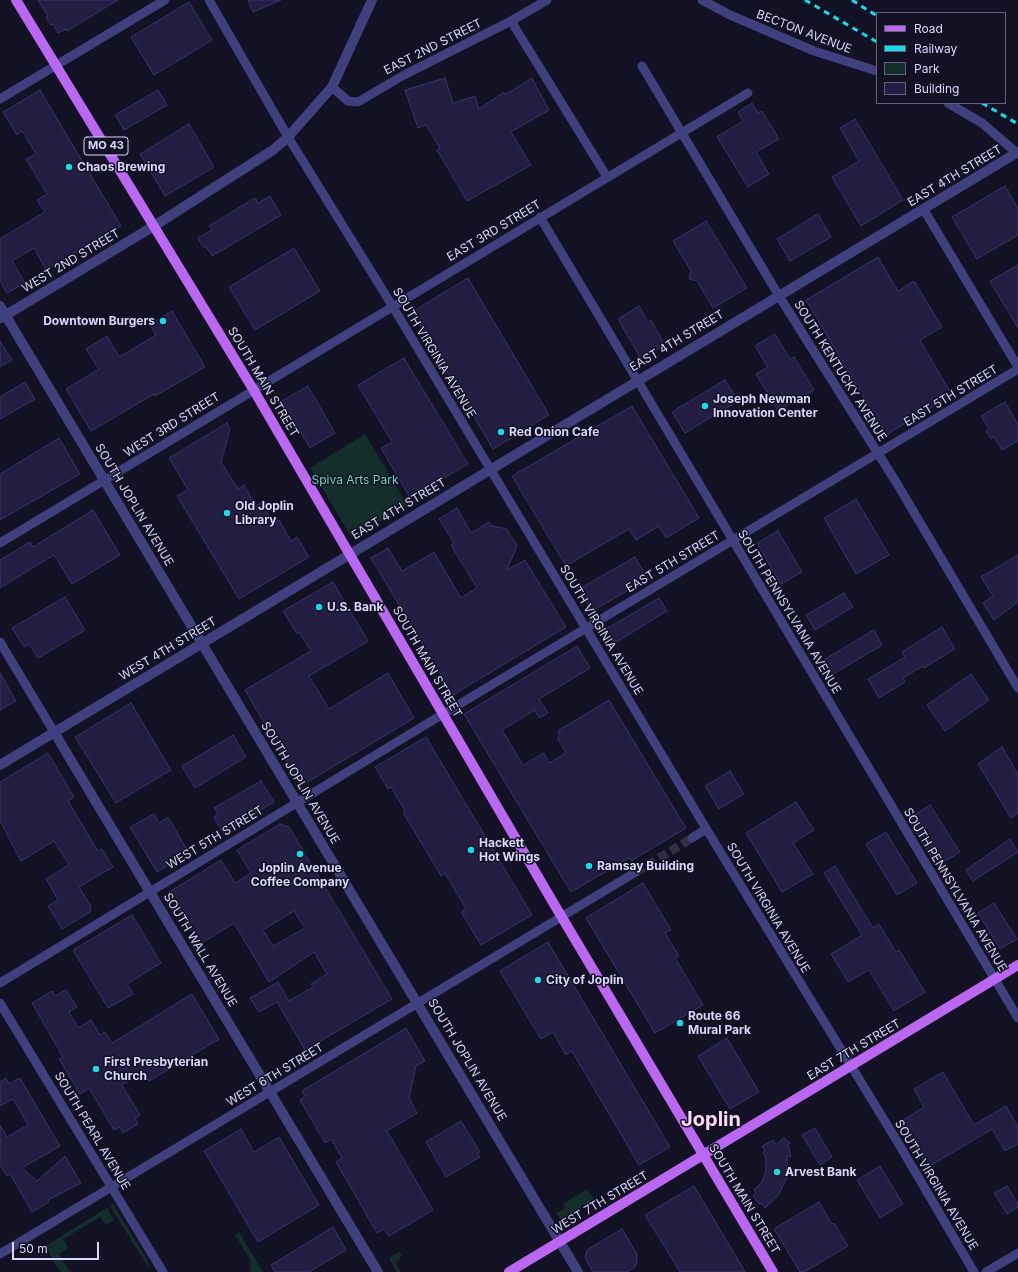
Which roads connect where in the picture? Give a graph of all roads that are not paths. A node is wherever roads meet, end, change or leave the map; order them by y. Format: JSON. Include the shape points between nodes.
{"nodes":[{"id":1,"x":16,"y":0,"type":"edge"},
{"id":2,"x":209,"y":0,"type":"edge"},
{"id":3,"x":372,"y":0,"type":"edge"},
{"id":4,"x":547,"y":0,"type":"edge"},
{"id":5,"x":702,"y":0,"type":"edge"},
{"id":6,"x":160,"y":1,"type":"edge"},
{"id":7,"x":511,"y":21,"type":"junction"},
{"id":8,"x":57,"y":66,"type":"junction"},
{"id":9,"x":642,"y":66,"type":"dead end"},
{"id":10,"x":876,"y":71,"type":"edge"},
{"id":11,"x":332,"y":87,"type":"junction"},
{"id":12,"x":748,"y":93,"type":"dead end"},
{"id":13,"x":0,"y":100,"type":"edge"},
{"id":14,"x":950,"y":104,"type":"edge"},
{"id":15,"x":682,"y":132,"type":"junction"},
{"id":16,"x":288,"y":137,"type":"junction"},
{"id":17,"x":1017,"y":153,"type":"edge"},
{"id":18,"x":607,"y":177,"type":"junction"},
{"id":19,"x":924,"y":210,"type":"junction"},
{"id":20,"x":540,"y":218,"type":"junction"},
{"id":21,"x":154,"y":226,"type":"junction"},
{"id":22,"x":780,"y":296,"type":"junction"},
{"id":23,"x":393,"y":306,"type":"junction"},
{"id":24,"x":2,"y":313,"type":"edge"},
{"id":25,"x":1018,"y":368,"type":"edge"},
{"id":26,"x":638,"y":380,"type":"junction"},
{"id":27,"x":253,"y":389,"type":"junction"},
{"id":28,"x":878,"y":454,"type":"junction"},
{"id":29,"x":490,"y":469,"type":"junction"},
{"id":30,"x":104,"y":481,"type":"junction"},
{"id":31,"x":733,"y":540,"type":"junction"},
{"id":32,"x":0,"y":543,"type":"edge"},
{"id":33,"x":349,"y":555,"type":"junction"},
{"id":34,"x":586,"y":628,"type":"junction"},
{"id":35,"x":0,"y":642,"type":"edge"},
{"id":36,"x":202,"y":644,"type":"junction"},
{"id":37,"x":1018,"y":688,"type":"edge"},
{"id":38,"x":443,"y":714,"type":"junction"},
{"id":39,"x":54,"y":732,"type":"junction"},
{"id":40,"x":0,"y":765,"type":"edge"},
{"id":41,"x":297,"y":802,"type":"junction"},
{"id":42,"x":706,"y":829,"type":"junction"},
{"id":43,"x":692,"y":838,"type":"tunnel mouth"},
{"id":44,"x":636,"y":872,"type":"tunnel mouth"},
{"id":45,"x":150,"y":892,"type":"junction"},
{"id":46,"x":562,"y":916,"type":"junction"},
{"id":47,"x":1018,"y":965,"type":"edge"},
{"id":48,"x":996,"y":980,"type":"junction"},
{"id":49,"x":0,"y":983,"type":"edge"},
{"id":50,"x":0,"y":1003,"type":"edge"},
{"id":51,"x":417,"y":1003,"type":"junction"},
{"id":52,"x":1018,"y":1018,"type":"edge"},
{"id":53,"x":852,"y":1067,"type":"junction"},
{"id":54,"x":270,"y":1091,"type":"junction"},
{"id":55,"x":703,"y":1156,"type":"junction"},
{"id":56,"x":111,"y":1187,"type":"junction"},
{"id":57,"x":560,"y":1242,"type":"junction"},
{"id":58,"x":1018,"y":1253,"type":"edge"},
{"id":59,"x":0,"y":1254,"type":"edge"},
{"id":60,"x":163,"y":1272,"type":"edge"},
{"id":61,"x":378,"y":1272,"type":"edge"},
{"id":62,"x":509,"y":1272,"type":"edge"},
{"id":63,"x":578,"y":1272,"type":"edge"},
{"id":64,"x":773,"y":1272,"type":"edge"},
{"id":65,"x":974,"y":1272,"type":"edge"},
{"id":66,"x":986,"y":1272,"type":"edge"}],
"edges":[{"from":1,"to":8,"type":"main road","number":"MO 43"},
{"from":2,"to":16,"type":"street","name":"SOUTH VIRGINIA AVENUE"},
{"from":3,"to":11,"type":"street"},
{"from":4,"to":7,"type":"street","name":"EAST 2ND STREET"},
{"from":5,"to":10,"type":"street","name":"BECTON AVENUE","via":[[730,16],[814,51]]},
{"from":6,"to":8,"type":"street"},
{"from":7,"to":11,"type":"street","name":"EAST 2ND STREET","via":[[402,76],[358,102],[348,101]]},
{"from":7,"to":18,"type":"street"},
{"from":8,"to":13,"type":"street"},
{"from":8,"to":21,"type":"main road","name":"SOUTH MAIN STREET","number":"MO 43"},
{"from":9,"to":15,"type":"street","name":"SOUTH KENTUCKY AVENUE"},
{"from":11,"to":16,"type":"street"},
{"from":12,"to":15,"type":"street","name":"EAST 3RD STREET"},
{"from":14,"to":17,"type":"street","via":[[982,123]]},
{"from":15,"to":18,"type":"street","name":"EAST 3RD STREET"},
{"from":15,"to":22,"type":"street","name":"SOUTH KENTUCKY AVENUE"},
{"from":16,"to":21,"type":"street","via":[[273,150]]},
{"from":16,"to":23,"type":"street","name":"SOUTH VIRGINIA AVENUE"},
{"from":17,"to":19,"type":"street","name":"EAST 4TH STREET"},
{"from":18,"to":20,"type":"street","name":"EAST 3RD STREET"},
{"from":19,"to":22,"type":"street","name":"EAST 4TH STREET"},
{"from":19,"to":25,"type":"street"},
{"from":20,"to":23,"type":"street","name":"EAST 3RD STREET"},
{"from":20,"to":26,"type":"street","name":"SOUTH PENNSYLVANIA AVENUE"},
{"from":21,"to":24,"type":"street","name":"WEST 2ND STREET"},
{"from":21,"to":27,"type":"main road","name":"SOUTH MAIN STREET"},
{"from":22,"to":26,"type":"street","name":"EAST 4TH STREET"},
{"from":22,"to":28,"type":"street","name":"SOUTH KENTUCKY AVENUE"},
{"from":23,"to":27,"type":"street","name":"EAST 3RD STREET"},
{"from":23,"to":29,"type":"street","name":"SOUTH VIRGINIA AVENUE"},
{"from":24,"to":30,"type":"street","name":"SOUTH JOPLIN AVENUE"},
{"from":25,"to":28,"type":"street","name":"EAST 5TH STREET"},
{"from":26,"to":29,"type":"street","name":"EAST 4TH STREET"},
{"from":26,"to":31,"type":"street","name":"SOUTH PENNSYLVANIA AVENUE"},
{"from":27,"to":30,"type":"street","name":"WEST 3RD STREET"},
{"from":27,"to":33,"type":"main road","name":"SOUTH MAIN STREET"},
{"from":28,"to":31,"type":"street","name":"EAST 5TH STREET"},
{"from":28,"to":37,"type":"street","name":"SOUTH KENTUCKY AVENUE"},
{"from":29,"to":33,"type":"street","name":"EAST 4TH STREET"},
{"from":29,"to":34,"type":"street","name":"SOUTH VIRGINIA AVENUE"},
{"from":30,"to":32,"type":"street","name":"WEST 3RD STREET"},
{"from":30,"to":36,"type":"street","name":"SOUTH JOPLIN AVENUE"},
{"from":31,"to":34,"type":"street","name":"EAST 5TH STREET"},
{"from":31,"to":48,"type":"street","name":"SOUTH PENNSYLVANIA AVENUE"},
{"from":33,"to":36,"type":"street","name":"WEST 4TH STREET"},
{"from":33,"to":38,"type":"main road","name":"SOUTH MAIN STREET"},
{"from":34,"to":38,"type":"street","name":"EAST 5TH STREET"},
{"from":34,"to":42,"type":"street","name":"SOUTH VIRGINIA AVENUE"},
{"from":35,"to":39,"type":"street","name":"SOUTH WALL AVENUE"},
{"from":36,"to":39,"type":"street","name":"WEST 4TH STREET"},
{"from":36,"to":41,"type":"street","name":"SOUTH JOPLIN AVENUE"},
{"from":38,"to":41,"type":"street","name":"WEST 5TH STREET"},
{"from":38,"to":46,"type":"main road","name":"SOUTH MAIN STREET"},
{"from":39,"to":40,"type":"street","name":"WEST 4TH STREET"},
{"from":39,"to":45,"type":"street","name":"SOUTH WALL AVENUE"},
{"from":41,"to":45,"type":"street","name":"WEST 5TH STREET"},
{"from":41,"to":51,"type":"street","name":"SOUTH JOPLIN AVENUE"},
{"from":42,"to":43,"type":"street"},
{"from":42,"to":53,"type":"street","name":"SOUTH VIRGINIA AVENUE"},
{"from":44,"to":46,"type":"street","name":"WEST 6TH STREET"},
{"from":45,"to":49,"type":"street","name":"WEST 5TH STREET"},
{"from":45,"to":54,"type":"street","name":"SOUTH WALL AVENUE"},
{"from":46,"to":51,"type":"street","name":"WEST 6TH STREET"},
{"from":46,"to":55,"type":"main road","name":"SOUTH MAIN STREET"},
{"from":47,"to":48,"type":"main road","name":"EAST 7TH STREET"},
{"from":48,"to":52,"type":"street","name":"SOUTH PENNSYLVANIA AVENUE"},
{"from":48,"to":53,"type":"main road","name":"EAST 7TH STREET"},
{"from":50,"to":56,"type":"street","name":"SOUTH PEARL AVENUE"},
{"from":51,"to":54,"type":"street","name":"WEST 6TH STREET"},
{"from":51,"to":57,"type":"street","name":"SOUTH JOPLIN AVENUE"},
{"from":53,"to":55,"type":"main road","name":"EAST 7TH STREET"},
{"from":53,"to":65,"type":"street","name":"SOUTH VIRGINIA AVENUE"},
{"from":54,"to":56,"type":"street","name":"WEST 6TH STREET"},
{"from":54,"to":61,"type":"street","name":"SOUTH WALL AVENUE"},
{"from":55,"to":57,"type":"main road","name":"WEST 7TH STREET"},
{"from":55,"to":64,"type":"main road","name":"SOUTH MAIN STREET"},
{"from":56,"to":59,"type":"street","name":"WEST 6TH STREET"},
{"from":56,"to":60,"type":"street","name":"SOUTH PEARL AVENUE"},
{"from":57,"to":62,"type":"main road","name":"WEST 7TH STREET"},
{"from":57,"to":63,"type":"street","name":"SOUTH JOPLIN AVENUE"},
{"from":58,"to":66,"type":"street"}]}
